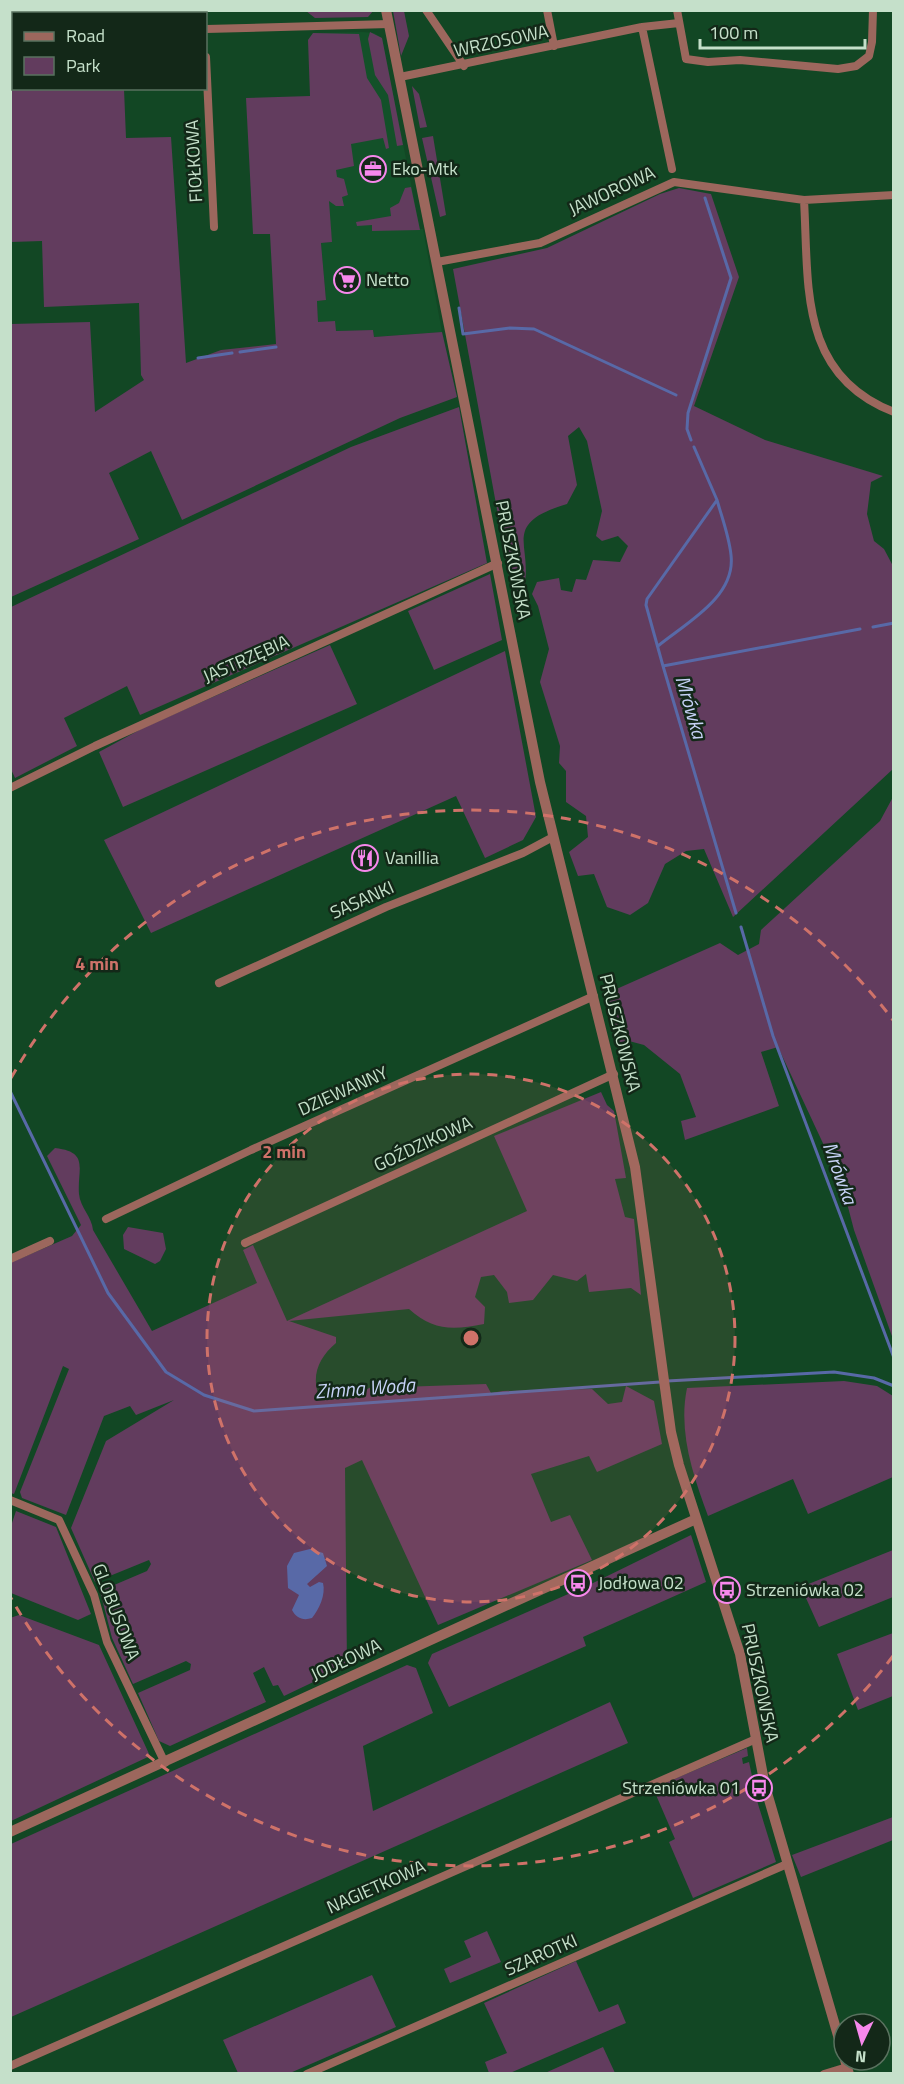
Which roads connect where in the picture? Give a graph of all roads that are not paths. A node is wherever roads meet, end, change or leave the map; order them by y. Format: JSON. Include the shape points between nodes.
{"nodes":[{"id":1,"x":386,"y":10,"type":"edge"},
{"id":2,"x":426,"y":10,"type":"edge"},
{"id":3,"x":547,"y":10,"type":"edge"},
{"id":4,"x":677,"y":10,"type":"edge"},
{"id":5,"x":873,"y":10,"type":"edge"},
{"id":6,"x":679,"y":23,"type":"junction"},
{"id":7,"x":389,"y":24,"type":"junction"},
{"id":8,"x":642,"y":27,"type":"junction"},
{"id":9,"x":207,"y":29,"type":"edge"},
{"id":10,"x":554,"y":46,"type":"junction"},
{"id":11,"x":464,"y":66,"type":"junction"},
{"id":12,"x":400,"y":77,"type":"junction"},
{"id":13,"x":207,"y":78,"type":"edge"},
{"id":14,"x":672,"y":169,"type":"dead end"},
{"id":15,"x":894,"y":195,"type":"edge"},
{"id":16,"x":804,"y":200,"type":"junction"},
{"id":17,"x":214,"y":227,"type":"dead end"},
{"id":18,"x":437,"y":262,"type":"junction"},
{"id":19,"x":894,"y":411,"type":"edge"},
{"id":20,"x":498,"y":563,"type":"junction"},
{"id":21,"x":10,"y":788,"type":"edge"},
{"id":22,"x":553,"y":837,"type":"junction"},
{"id":23,"x":219,"y":983,"type":"dead end"},
{"id":24,"x":594,"y":996,"type":"junction"},
{"id":25,"x":614,"y":1074,"type":"junction"},
{"id":26,"x":106,"y":1219,"type":"dead end"},
{"id":27,"x":50,"y":1241,"type":"dead end"},
{"id":28,"x":245,"y":1243,"type":"dead end"},
{"id":29,"x":10,"y":1259,"type":"edge"},
{"id":30,"x":10,"y":1500,"type":"edge"},
{"id":31,"x":696,"y":1519,"type":"junction"},
{"id":32,"x":756,"y":1739,"type":"junction"},
{"id":33,"x":165,"y":1763,"type":"junction"},
{"id":34,"x":10,"y":1832,"type":"edge"},
{"id":35,"x":787,"y":1864,"type":"junction"},
{"id":36,"x":832,"y":2014,"type":"edge"},
{"id":37,"x":10,"y":2066,"type":"edge"},
{"id":38,"x":307,"y":2073,"type":"edge"}],
"edges":[{"from":1,"to":7,"type":"street","name":"PRUSZKOWSKA"},
{"from":2,"to":11,"type":"street"},
{"from":3,"to":10,"type":"street"},
{"from":4,"to":6,"type":"street"},
{"from":5,"to":6,"type":"street","via":[[869,56],[856,66],[838,69],[686,59]]},
{"from":6,"to":8,"type":"street","name":"WRZOSOWA"},
{"from":7,"to":9,"type":"street"},
{"from":7,"to":12,"type":"street","name":"PRUSZKOWSKA"},
{"from":8,"to":10,"type":"street","name":"WRZOSOWA"},
{"from":8,"to":14,"type":"street","name":"JAWOROWA"},
{"from":10,"to":11,"type":"street","name":"WRZOSOWA"},
{"from":11,"to":12,"type":"street","name":"WRZOSOWA"},
{"from":12,"to":18,"type":"street","name":"PRUSZKOWSKA"},
{"from":13,"to":17,"type":"street","name":"FIOŁKOWA"},
{"from":15,"to":16,"type":"street","name":"JAWOROWA"},
{"from":16,"to":18,"type":"street","name":"JAWOROWA","via":[[674,182],[540,243]]},
{"from":16,"to":19,"type":"street","via":[[810,304],[819,343],[853,389]]},
{"from":18,"to":20,"type":"street","name":"PRUSZKOWSKA"},
{"from":20,"to":21,"type":"street","name":"JASTRZĘBIA"},
{"from":20,"to":22,"type":"street","name":"PRUSZKOWSKA"},
{"from":22,"to":23,"type":"street","name":"SASANKI"},
{"from":22,"to":24,"type":"street","name":"PRUSZKOWSKA"},
{"from":24,"to":25,"type":"street","name":"PRUSZKOWSKA"},
{"from":24,"to":26,"type":"street","name":"DZIEWANNY"},
{"from":25,"to":28,"type":"street","name":"GOŹDZIKOWA"},
{"from":25,"to":31,"type":"street","name":"PRUSZKOWSKA","via":[[642,1209],[663,1383],[679,1465]]},
{"from":27,"to":29,"type":"street"},
{"from":30,"to":33,"type":"street","name":"GLOBUSOWA","via":[[59,1520],[94,1595],[107,1642]]},
{"from":31,"to":32,"type":"street","name":"PRUSZKOWSKA","via":[[740,1654]]},
{"from":31,"to":33,"type":"street","name":"JODŁOWA"},
{"from":32,"to":35,"type":"street","name":"PRUSZKOWSKA"},
{"from":32,"to":37,"type":"street","name":"NAGIETKOWA"},
{"from":33,"to":34,"type":"street","name":"JODŁOWA"},
{"from":35,"to":36,"type":"street","name":"PRUSZKOWSKA"},
{"from":35,"to":38,"type":"street","name":"SZAROTKI"}]}
